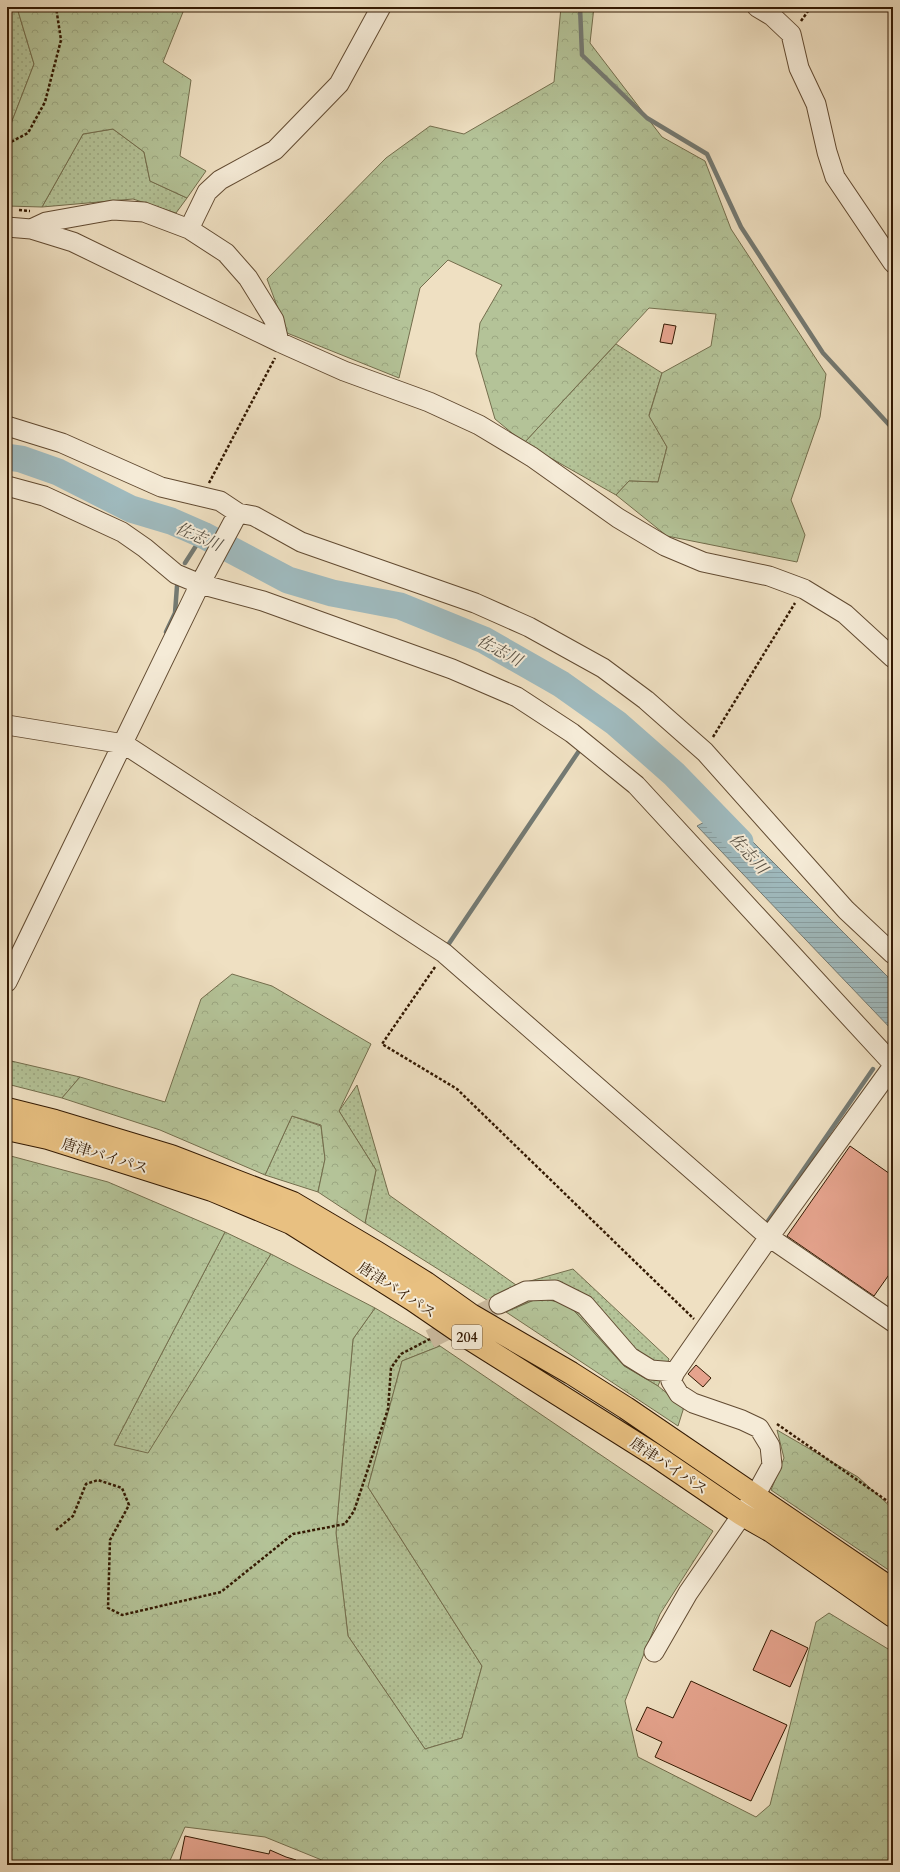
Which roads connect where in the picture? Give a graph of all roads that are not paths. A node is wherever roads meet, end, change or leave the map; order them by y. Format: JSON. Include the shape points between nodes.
{"nodes":[{"id":1,"x":381,"y":7,"type":"edge"},
{"id":2,"x":757,"y":7,"type":"edge"},
{"id":3,"x":7,"y":227,"type":"edge"},
{"id":4,"x":189,"y":228,"type":"junction"},
{"id":5,"x":31,"y":229,"type":"junction"},
{"id":6,"x":893,"y":263,"type":"edge"},
{"id":7,"x":279,"y":342,"type":"junction"},
{"id":8,"x":7,"y":426,"type":"edge"},
{"id":9,"x":7,"y":486,"type":"edge"},
{"id":10,"x":236,"y":515,"type":"junction"},
{"id":11,"x":203,"y":580,"type":"junction"},
{"id":12,"x":893,"y":658,"type":"edge"},
{"id":13,"x":7,"y":725,"type":"edge"},
{"id":14,"x":124,"y":744,"type":"junction"},
{"id":15,"x":893,"y":954,"type":"edge"},
{"id":16,"x":7,"y":982,"type":"edge"},
{"id":17,"x":893,"y":1065,"type":"edge"},
{"id":18,"x":7,"y":1108,"type":"edge"},
{"id":19,"x":7,"y":1129,"type":"edge"},
{"id":20,"x":769,"y":1237,"type":"junction"},
{"id":21,"x":499,"y":1304,"type":"tunnel mouth"},
{"id":22,"x":893,"y":1322,"type":"edge"},
{"id":23,"x":675,"y":1372,"type":"junction"},
{"id":24,"x":754,"y":1496,"type":"junction"},
{"id":25,"x":741,"y":1514,"type":"junction"},
{"id":26,"x":893,"y":1590,"type":"edge"},
{"id":27,"x":893,"y":1616,"type":"edge"},
{"id":28,"x":654,"y":1652,"type":"dead end"}],
"edges":[{"from":1,"to":4,"type":"street","via":[[339,84],[276,150],[220,180],[211,188]]},
{"from":2,"to":6,"type":"street","via":[[772,16],[791,34],[799,68],[816,104],[835,177]]},
{"from":3,"to":5,"type":"street"},
{"from":4,"to":5,"type":"street","via":[[144,212],[113,210],[46,222]]},
{"from":4,"to":7,"type":"street","via":[[226,253],[248,278],[274,320]]},
{"from":5,"to":7,"type":"street","via":[[73,242]]},
{"from":7,"to":12,"type":"street","via":[[344,371],[429,402],[479,425],[532,457],[618,518],[665,546],[703,562],[769,576],[804,589],[845,614]]},
{"from":8,"to":10,"type":"street","via":[[62,443],[161,486],[220,501]]},
{"from":9,"to":11,"type":"street","via":[[44,496],[122,532],[176,574]]},
{"from":10,"to":11,"type":"street"},
{"from":10,"to":15,"type":"street","via":[[254,516],[301,542],[475,603],[530,627],[603,668],[646,700],[705,752],[846,910]]},
{"from":11,"to":14,"type":"street"},
{"from":11,"to":17,"type":"street","via":[[452,669],[517,697],[572,732],[636,785]]},
{"from":13,"to":14,"type":"street"},
{"from":14,"to":16,"type":"street"},
{"from":14,"to":20,"type":"street","via":[[444,953]]},
{"from":17,"to":20,"type":"street"},
{"from":18,"to":24,"type":"highway","name":"唐津バイパス","number":"204","via":[[171,1156],[293,1203],[426,1283],[471,1315],[614,1400]]},
{"from":19,"to":25,"type":"highway","name":"唐津バイパス","number":"204","via":[[48,1138],[212,1190],[291,1223],[652,1454]]},
{"from":20,"to":22,"type":"street"},
{"from":20,"to":23,"type":"street"},
{"from":21,"to":23,"type":"street","via":[[526,1291],[555,1290],[585,1305],[630,1357],[651,1370]]},
{"from":23,"to":24,"type":"street","via":[[671,1381],[680,1394],[693,1403],[759,1428],[770,1446],[772,1465]]},
{"from":24,"to":25,"type":"street"},
{"from":24,"to":26,"type":"highway","name":"唐津バイパス","number":"204"},
{"from":25,"to":27,"type":"highway","name":"唐津バイパス","number":"204","via":[[771,1531]]},
{"from":25,"to":28,"type":"street","via":[[688,1593]]}]}
